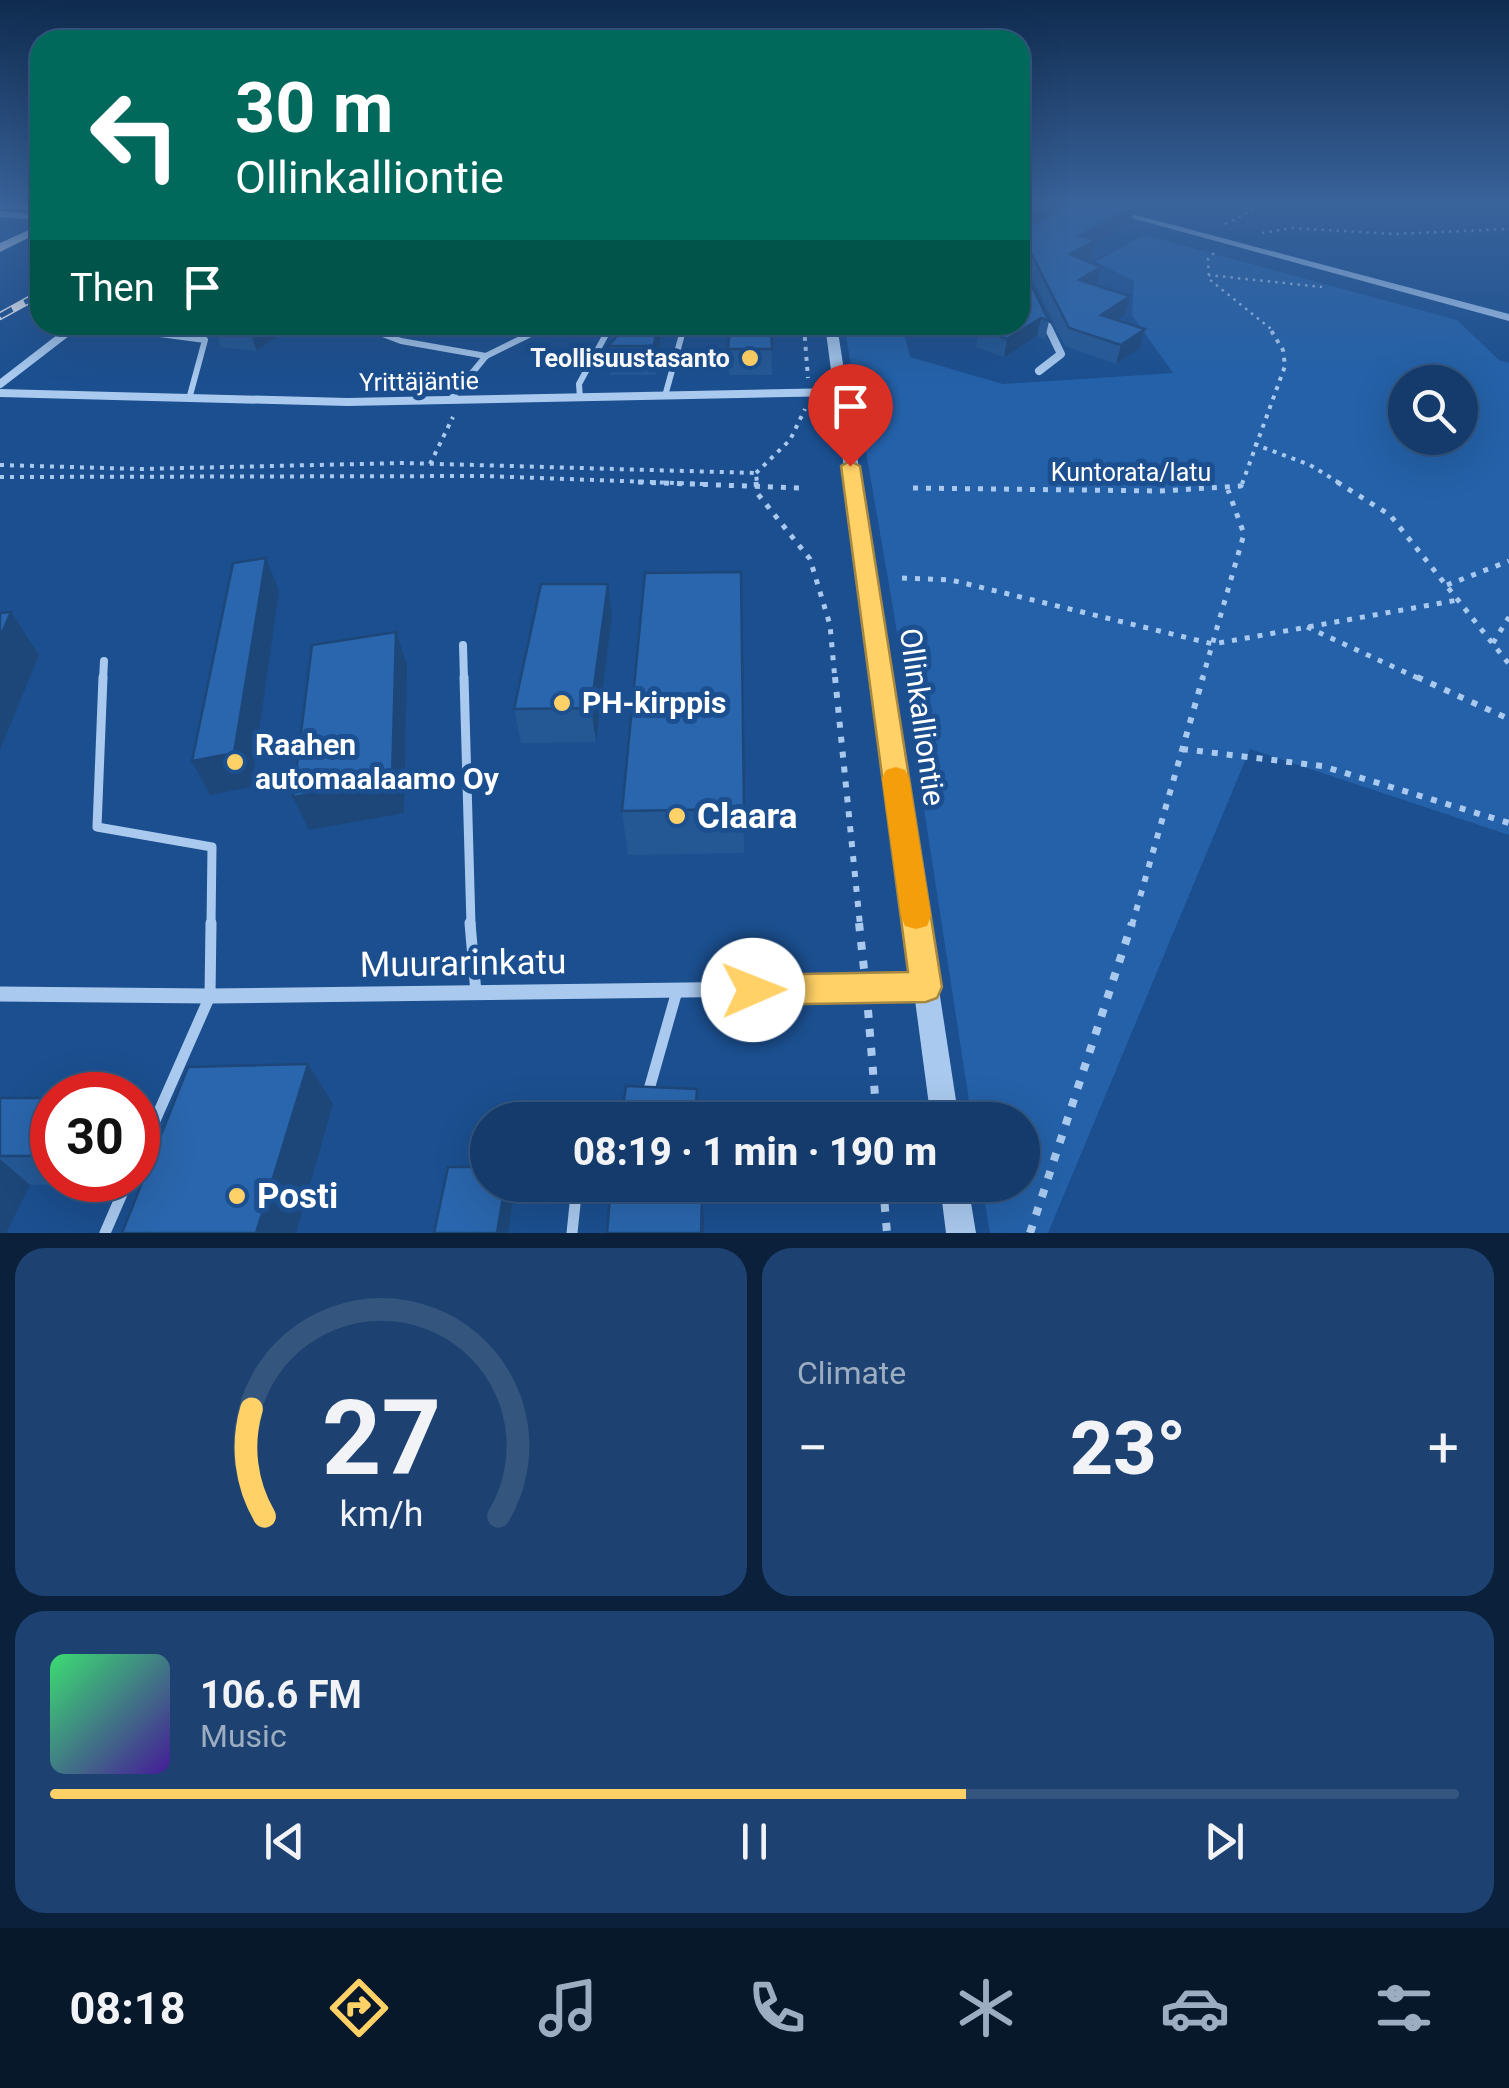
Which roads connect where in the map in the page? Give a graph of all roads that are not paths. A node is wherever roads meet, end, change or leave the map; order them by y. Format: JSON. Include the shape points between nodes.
{"nodes":[{"id":1,"x":1302,"y":263,"type":"edge"},
{"id":2,"x":1036,"y":302,"type":"edge"},
{"id":3,"x":1509,"y":318,"type":"edge"},
{"id":4,"x":63,"y":335,"type":"edge"},
{"id":5,"x":178,"y":335,"type":"edge"},
{"id":6,"x":383,"y":335,"type":"edge"},
{"id":7,"x":528,"y":335,"type":"edge"},
{"id":8,"x":606,"y":335,"type":"edge"},
{"id":9,"x":681,"y":335,"type":"edge"},
{"id":10,"x":832,"y":335,"type":"edge"},
{"id":11,"x":486,"y":356,"type":"junction"},
{"id":12,"x":601,"y":363,"type":"dead end"},
{"id":13,"x":590,"y":364,"type":"junction"},
{"id":14,"x":1039,"y":370,"type":"dead end"},
{"id":15,"x":0,"y":384,"type":"edge"},
{"id":16,"x":840,"y":392,"type":"junction"},
{"id":17,"x":0,"y":393,"type":"edge"},
{"id":18,"x":665,"y":396,"type":"junction"},
{"id":19,"x":580,"y":398,"type":"junction"},
{"id":20,"x":188,"y":399,"type":"junction"},
{"id":21,"x":450,"y":400,"type":"junction"},
{"id":22,"x":463,"y":646,"type":"dead end"},
{"id":23,"x":104,"y":660,"type":"dead end"},
{"id":24,"x":926,"y":987,"type":"junction"},
{"id":25,"x":677,"y":992,"type":"junction"},
{"id":26,"x":476,"y":993,"type":"junction"},
{"id":27,"x":0,"y":994,"type":"edge"},
{"id":28,"x":210,"y":996,"type":"junction"},
{"id":29,"x":640,"y":1102,"type":"edge"},
{"id":30,"x":942,"y":1102,"type":"edge"},
{"id":31,"x":160,"y":1109,"type":"edge"},
{"id":32,"x":118,"y":1202,"type":"edge"},
{"id":33,"x":575,"y":1202,"type":"edge"},
{"id":34,"x":956,"y":1202,"type":"edge"},
{"id":35,"x":105,"y":1233,"type":"edge"},
{"id":36,"x":572,"y":1233,"type":"edge"},
{"id":37,"x":961,"y":1233,"type":"edge"}],
"edges":[{"from":1,"to":3,"type":"street"},
{"from":2,"to":14,"type":"street","via":[[1061,354]]},
{"from":4,"to":15,"type":"street"},
{"from":5,"to":20,"type":"lane","via":[[206,340]]},
{"from":6,"to":11,"type":"lane"},
{"from":7,"to":11,"type":"lane"},
{"from":8,"to":13,"type":"lane"},
{"from":9,"to":18,"type":"lane"},
{"from":10,"to":16,"type":"street","name":"Ollinkalliontie"},
{"from":11,"to":21,"type":"lane"},
{"from":12,"to":13,"type":"lane"},
{"from":13,"to":19,"type":"lane"},
{"from":16,"to":18,"type":"street","name":"Yrittäjäntie"},
{"from":16,"to":24,"type":"street","name":"Ollinkalliontie"},
{"from":17,"to":20,"type":"street","name":"Yrittäjäntie"},
{"from":18,"to":19,"type":"street","name":"Yrittäjäntie"},
{"from":19,"to":21,"type":"street","name":"Yrittäjäntie"},
{"from":20,"to":21,"type":"street","name":"Yrittäjäntie"},
{"from":22,"to":26,"type":"lane","via":[[466,878]]},
{"from":23,"to":28,"type":"lane","via":[[97,827],[212,847]]},
{"from":24,"to":25,"type":"street","name":"Muurarinkatu"},
{"from":24,"to":30,"type":"street","name":"Ollinkalliontie"},
{"from":25,"to":26,"type":"street","name":"Muurarinkatu"},
{"from":25,"to":29,"type":"lane"},
{"from":26,"to":28,"type":"street","name":"Muurarinkatu"},
{"from":27,"to":28,"type":"street","name":"Muurarinkatu"},
{"from":28,"to":31,"type":"lane"},
{"from":32,"to":35,"type":"lane"},
{"from":33,"to":36,"type":"lane"},
{"from":34,"to":37,"type":"street"}]}
